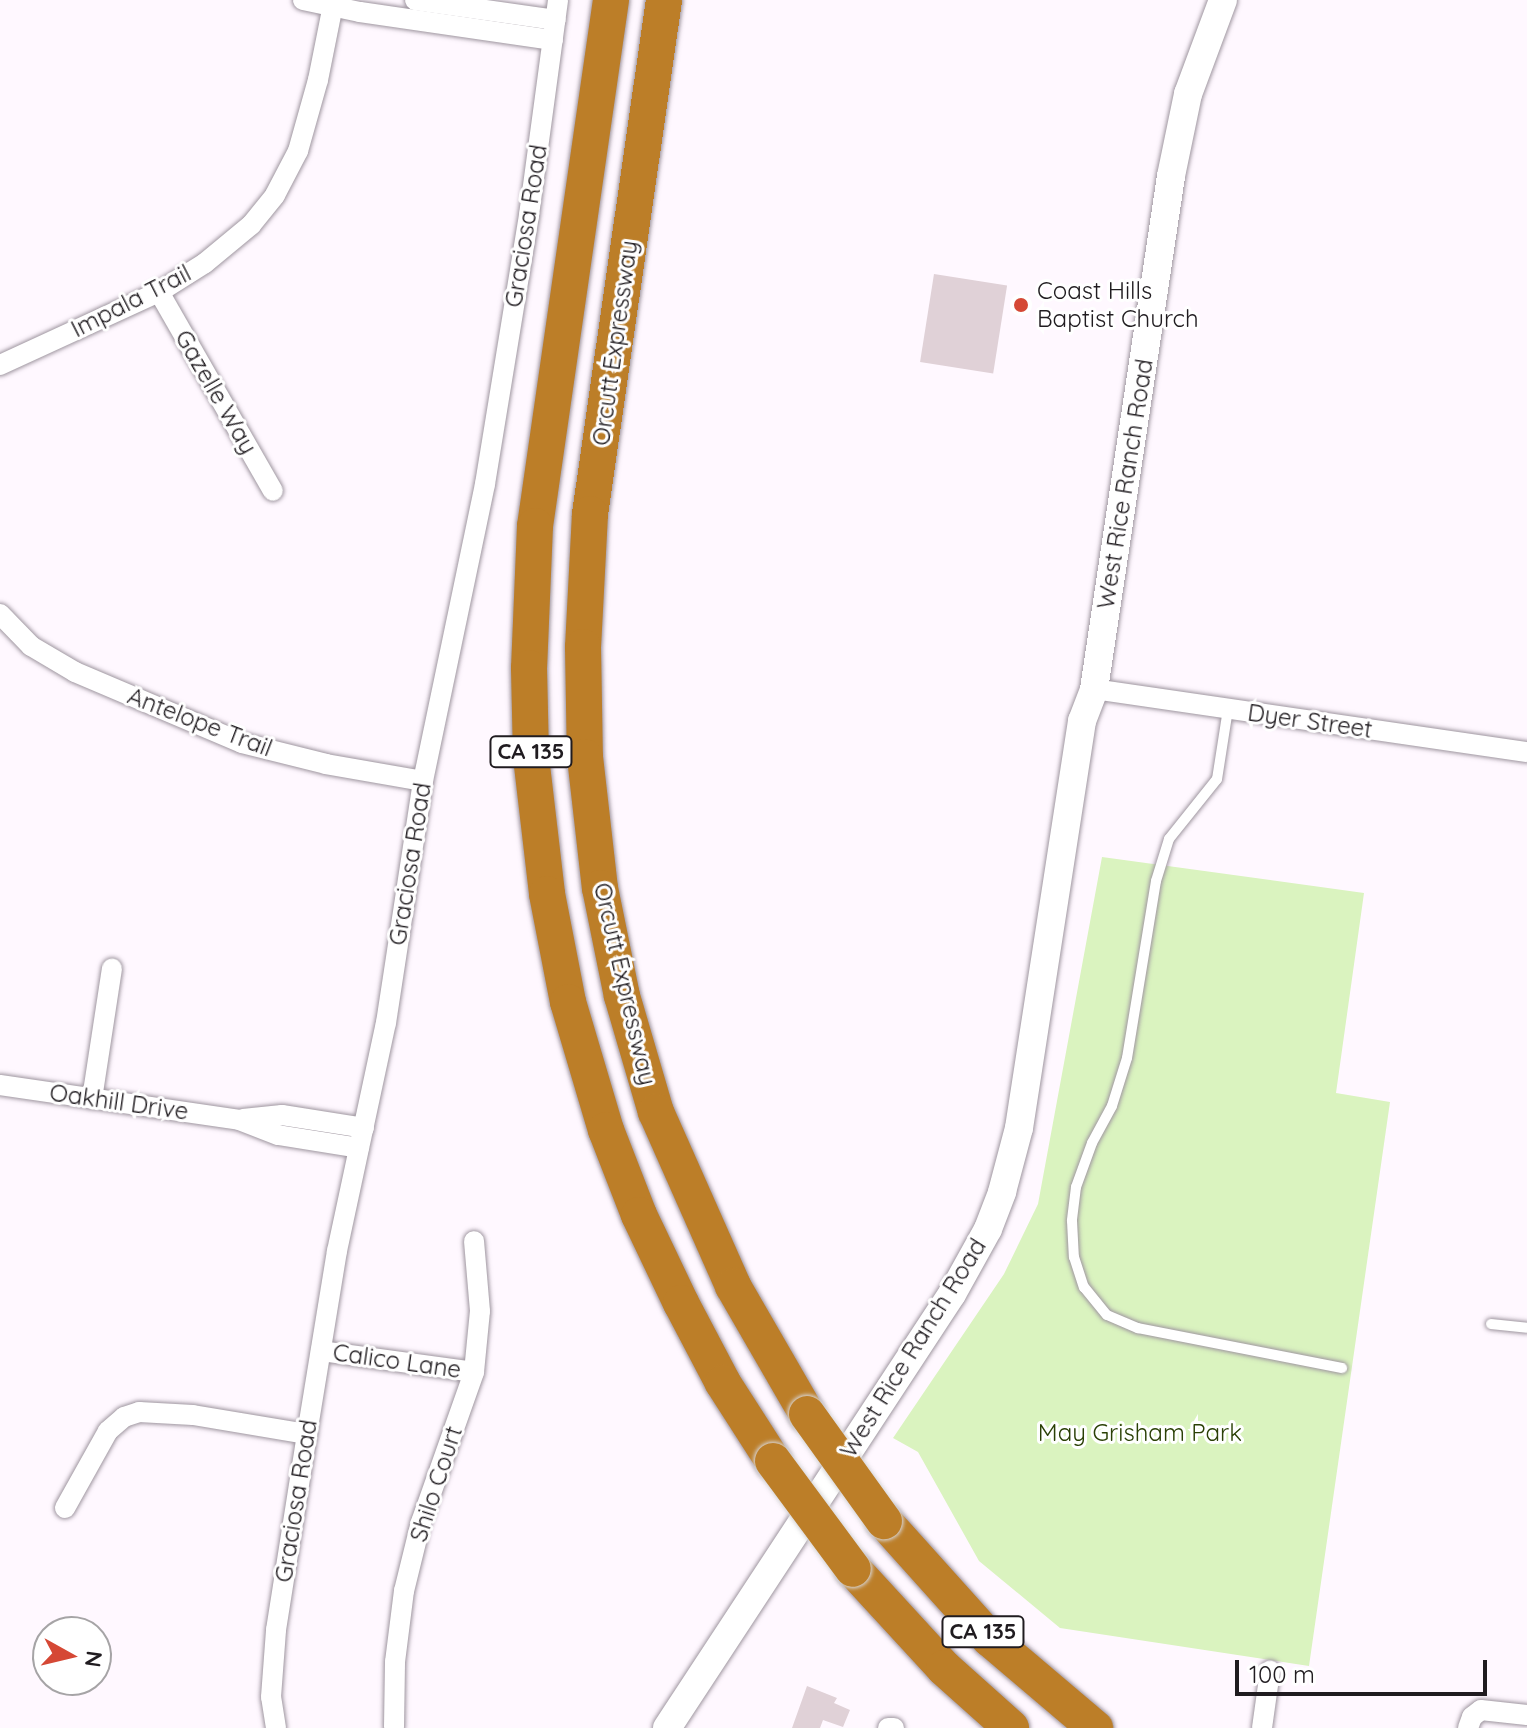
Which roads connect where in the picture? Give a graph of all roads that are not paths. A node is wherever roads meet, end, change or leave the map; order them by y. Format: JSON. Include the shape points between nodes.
{"nodes":[{"id":1,"x":303,"y":0,"type":"edge"},
{"id":2,"x":415,"y":0,"type":"edge"},
{"id":3,"x":611,"y":0,"type":"edge"},
{"id":4,"x":664,"y":0,"type":"edge"},
{"id":5,"x":1223,"y":0,"type":"edge"},
{"id":6,"x":333,"y":3,"type":"edge"},
{"id":7,"x":556,"y":20,"type":"edge"},
{"id":8,"x":159,"y":292,"type":"junction"},
{"id":9,"x":0,"y":365,"type":"edge"},
{"id":10,"x":273,"y":491,"type":"dead end"},
{"id":11,"x":0,"y":614,"type":"edge"},
{"id":12,"x":1094,"y":689,"type":"junction"},
{"id":13,"x":1228,"y":709,"type":"junction"},
{"id":14,"x":1527,"y":752,"type":"edge"},
{"id":15,"x":423,"y":781,"type":"junction"},
{"id":16,"x":112,"y":969,"type":"dead end"},
{"id":17,"x":0,"y":1085,"type":"edge"},
{"id":18,"x":92,"y":1099,"type":"junction"},
{"id":19,"x":239,"y":1120,"type":"junction"},
{"id":20,"x":364,"y":1128,"type":"junction"},
{"id":21,"x":359,"y":1148,"type":"junction"},
{"id":22,"x":474,"y":1241,"type":"dead end"},
{"id":23,"x":1491,"y":1324,"type":"dead end"},
{"id":24,"x":1527,"y":1328,"type":"edge"},
{"id":25,"x":321,"y":1351,"type":"junction"},
{"id":26,"x":1342,"y":1368,"type":"dead end"},
{"id":27,"x":474,"y":1372,"type":"junction"},
{"id":28,"x":307,"y":1434,"type":"junction"},
{"id":29,"x":65,"y":1508,"type":"dead end"},
{"id":30,"x":1270,"y":1671,"type":"dead end"},
{"id":31,"x":1527,"y":1715,"type":"edge"},
{"id":32,"x":394,"y":1727,"type":"edge"},
{"id":33,"x":276,"y":1728,"type":"edge"},
{"id":34,"x":667,"y":1728,"type":"edge"},
{"id":35,"x":688,"y":1728,"type":"edge"},
{"id":36,"x":888,"y":1728,"type":"edge"},
{"id":37,"x":894,"y":1728,"type":"edge"},
{"id":38,"x":1011,"y":1728,"type":"edge"},
{"id":39,"x":1095,"y":1728,"type":"edge"},
{"id":40,"x":1262,"y":1728,"type":"edge"},
{"id":41,"x":1468,"y":1728,"type":"edge"}],
"edges":[{"from":1,"to":6,"type":"street"},
{"from":2,"to":7,"type":"street"},
{"from":3,"to":38,"type":"highway","number":"CA 135","bridge":true,"via":[[535,526],[531,757],[547,894],[568,1002],[606,1130],[639,1215],[723,1383],[853,1569],[944,1668]]},
{"from":4,"to":39,"type":"highway","name":"Orcutt Expressway","number":"CA 135","bridge":true,"via":[[590,514],[583,647],[585,757],[600,888],[622,996],[656,1112],[733,1286],[807,1414],[884,1521],[990,1639]]},
{"from":5,"to":12,"type":"main road","name":"West Rice Ranch Road","via":[[1188,94],[1171,176]]},
{"from":6,"to":7,"type":"street"},
{"from":6,"to":8,"type":"street","name":"Impala Trail","via":[[298,151],[275,195],[251,225]]},
{"from":7,"to":15,"type":"street","name":"Graciosa Road","via":[[485,484]]},
{"from":8,"to":9,"type":"street","name":"Impala Trail"},
{"from":8,"to":10,"type":"street","name":"Gazelle Way"},
{"from":11,"to":15,"type":"street","name":"Antelope Trail","via":[[31,646],[75,672],[242,743]]},
{"from":12,"to":13,"type":"street","name":"Dyer Street"},
{"from":12,"to":34,"type":"main road","name":"West Rice Ranch Road","via":[[1082,721],[1019,1128],[988,1229],[952,1294]]},
{"from":12,"to":35,"type":"main road","name":"West Rice Ranch Road","via":[[1096,722],[1064,934],[1032,1132],[1016,1197],[965,1297]]},
{"from":13,"to":14,"type":"street","name":"Dyer Street"},
{"from":13,"to":26,"type":"lane","via":[[1217,779],[1169,839],[1156,881],[1127,1058],[1076,1187],[1074,1257],[1084,1287],[1107,1315],[1138,1328]]},
{"from":15,"to":20,"type":"street","name":"Graciosa Road","via":[[386,1023]]},
{"from":16,"to":18,"type":"street"},
{"from":17,"to":18,"type":"street","name":"Oakhill Drive"},
{"from":18,"to":19,"type":"street","name":"Oakhill Drive"},
{"from":19,"to":20,"type":"street","name":"Oakhill Drive","via":[[282,1115]]},
{"from":19,"to":21,"type":"street","name":"Oakhill Drive","via":[[278,1135]]},
{"from":20,"to":21,"type":"street","name":"Graciosa Road"},
{"from":21,"to":25,"type":"street","name":"Graciosa Road"},
{"from":22,"to":27,"type":"street","name":"Shilo Court","via":[[480,1311]]},
{"from":23,"to":24,"type":"lane"},
{"from":25,"to":27,"type":"street","name":"Calico Lane"},
{"from":25,"to":28,"type":"street","name":"Graciosa Road"},
{"from":27,"to":32,"type":"street","name":"Shilo Court","via":[[421,1522],[404,1591]]},
{"from":28,"to":29,"type":"street","via":[[193,1415],[139,1412],[108,1431]]},
{"from":28,"to":33,"type":"street","name":"Graciosa Road","via":[[276,1630],[271,1697]]},
{"from":30,"to":40,"type":"street"},
{"from":31,"to":41,"type":"street","via":[[1481,1710]]},
{"from":36,"to":37,"type":"street"}]}
